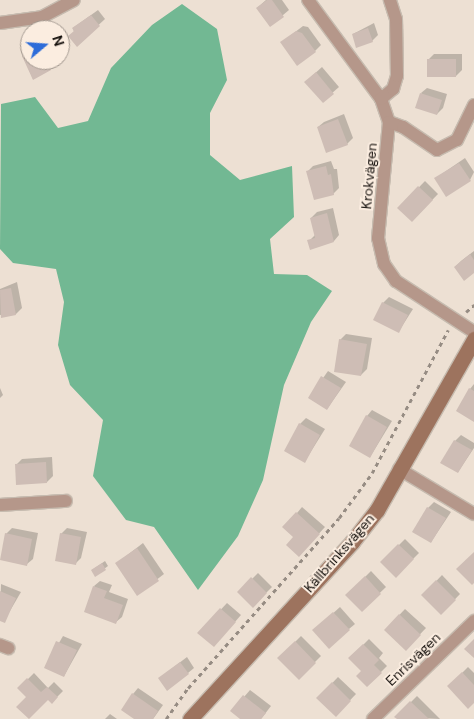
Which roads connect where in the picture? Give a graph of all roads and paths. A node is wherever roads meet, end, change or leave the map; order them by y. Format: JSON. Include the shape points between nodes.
{"nodes":[{"id":1,"x":74,"y":0,"type":"edge"},
{"id":2,"x":308,"y":0,"type":"edge"},
{"id":3,"x":390,"y":0,"type":"edge"},
{"id":4,"x":0,"y":23,"type":"edge"},
{"id":5,"x":381,"y":99,"type":"junction"},
{"id":6,"x":474,"y":105,"type":"edge"},
{"id":7,"x":389,"y":122,"type":"junction"},
{"id":8,"x":474,"y":304,"type":"edge"},
{"id":9,"x":456,"y":320,"type":"junction"},
{"id":10,"x":474,"y":332,"type":"edge"},
{"id":11,"x":474,"y":339,"type":"edge"},
{"id":12,"x":399,"y":469,"type":"junction"},
{"id":13,"x":66,"y":501,"type":"dead end"},
{"id":14,"x":0,"y":505,"type":"edge"},
{"id":15,"x":474,"y":514,"type":"edge"},
{"id":16,"x":474,"y":621,"type":"edge"},
{"id":17,"x":166,"y":719,"type":"edge"},
{"id":18,"x":190,"y":719,"type":"edge"},
{"id":19,"x":373,"y":719,"type":"edge"}],
"edges":[{"from":1,"to":4,"type":"street","via":[[42,17]]},
{"from":2,"to":5,"type":"street","name":"Krokvägen"},
{"from":3,"to":5,"type":"street","via":[[396,20],[397,76],[393,89]]},
{"from":5,"to":7,"type":"street","name":"Krokvägen"},
{"from":6,"to":7,"type":"street","via":[[457,140],[437,150],[403,127]]},
{"from":7,"to":9,"type":"street","name":"Krokvägen","via":[[378,238],[384,264],[396,281]]},
{"from":8,"to":9,"type":"path"},
{"from":9,"to":10,"type":"street","name":"Krokvägen"},
{"from":9,"to":17,"type":"path","via":[[440,341],[367,480],[339,518],[188,688]]},
{"from":11,"to":12,"type":"street","name":"Källbrinksvägen"},
{"from":12,"to":15,"type":"street"},
{"from":12,"to":18,"type":"street","name":"Källbrinksvägen","via":[[377,510],[352,542]]},
{"from":13,"to":14,"type":"street"},
{"from":16,"to":19,"type":"street","name":"Enrisvägen"}]}
